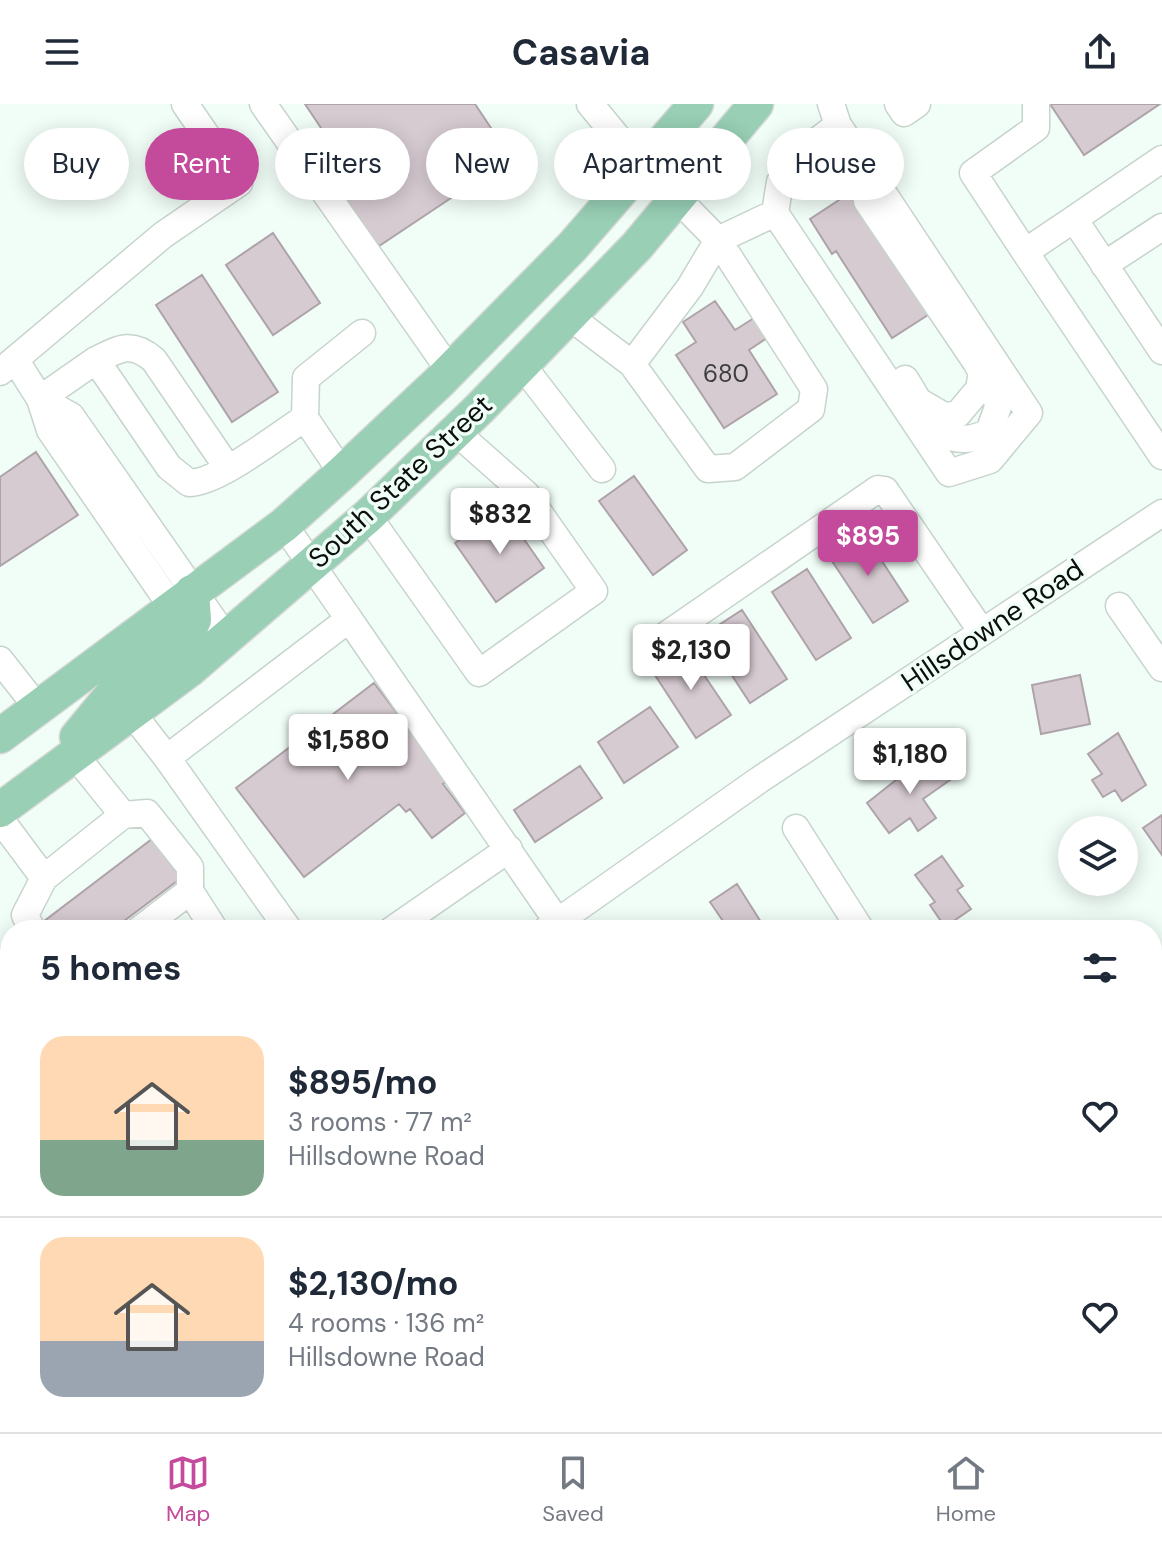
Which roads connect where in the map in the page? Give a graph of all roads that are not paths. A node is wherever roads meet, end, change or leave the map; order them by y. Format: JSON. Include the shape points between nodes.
{"nodes":[{"id":1,"x":185,"y":104,"type":"edge"},
{"id":2,"x":263,"y":104,"type":"edge"},
{"id":3,"x":590,"y":104,"type":"edge"},
{"id":4,"x":696,"y":104,"type":"edge"},
{"id":5,"x":716,"y":104,"type":"edge"},
{"id":6,"x":756,"y":104,"type":"edge"},
{"id":7,"x":1036,"y":104,"type":"edge"},
{"id":8,"x":831,"y":122,"type":"edge"},
{"id":9,"x":611,"y":128,"type":"edge"},
{"id":10,"x":676,"y":128,"type":"edge"},
{"id":11,"x":697,"y":128,"type":"edge"},
{"id":12,"x":736,"y":128,"type":"edge"},
{"id":13,"x":1162,"y":159,"type":"edge"},
{"id":14,"x":613,"y":200,"type":"edge"},
{"id":15,"x":638,"y":200,"type":"edge"},
{"id":16,"x":677,"y":200,"type":"joint"},
{"id":17,"x":775,"y":213,"type":"junction"},
{"id":18,"x":1074,"y":219,"type":"junction"},
{"id":19,"x":1162,"y":227,"type":"edge"},
{"id":20,"x":718,"y":240,"type":"junction"},
{"id":21,"x":793,"y":241,"type":"junction"},
{"id":22,"x":1025,"y":252,"type":"junction"},
{"id":23,"x":1104,"y":265,"type":"junction"},
{"id":24,"x":570,"y":317,"type":"junction"},
{"id":25,"x":362,"y":333,"type":"dead end"},
{"id":26,"x":1162,"y":351,"type":"edge"},
{"id":27,"x":96,"y":360,"type":"junction"},
{"id":28,"x":632,"y":364,"type":"junction"},
{"id":29,"x":522,"y":365,"type":"junction"},
{"id":30,"x":8,"y":367,"type":"edge"},
{"id":31,"x":450,"y":371,"type":"junction"},
{"id":32,"x":40,"y":399,"type":"junction"},
{"id":33,"x":305,"y":418,"type":"junction"},
{"id":34,"x":390,"y":429,"type":"junction"},
{"id":35,"x":456,"y":432,"type":"junction"},
{"id":36,"x":1162,"y":456,"type":"edge"},
{"id":37,"x":227,"y":467,"type":"junction"},
{"id":38,"x":602,"y":469,"type":"dead end"},
{"id":39,"x":342,"y":473,"type":"junction"},
{"id":40,"x":376,"y":509,"type":"junction"},
{"id":41,"x":1162,"y":513,"type":"edge"},
{"id":42,"x":284,"y":525,"type":"junction"},
{"id":43,"x":312,"y":564,"type":"junction"},
{"id":44,"x":1119,"y":606,"type":"dead end"},
{"id":45,"x":349,"y":619,"type":"junction"},
{"id":46,"x":197,"y":625,"type":"junction"},
{"id":47,"x":982,"y":632,"type":"junction"},
{"id":48,"x":649,"y":647,"type":"dead end"},
{"id":49,"x":0,"y":660,"type":"edge"},
{"id":50,"x":1162,"y":668,"type":"edge"},
{"id":51,"x":37,"y":707,"type":"junction"},
{"id":52,"x":131,"y":712,"type":"junction"},
{"id":53,"x":0,"y":736,"type":"edge"},
{"id":54,"x":167,"y":758,"type":"junction"},
{"id":55,"x":63,"y":764,"type":"junction"},
{"id":56,"x":0,"y":810,"type":"edge"},
{"id":57,"x":123,"y":815,"type":"junction"},
{"id":58,"x":0,"y":819,"type":"edge"},
{"id":59,"x":796,"y":828,"type":"dead end"},
{"id":60,"x":509,"y":849,"type":"junction"},
{"id":61,"x":44,"y":878,"type":"junction"},
{"id":62,"x":190,"y":891,"type":"junction"},
{"id":63,"x":27,"y":920,"type":"edge"},
{"id":64,"x":152,"y":920,"type":"edge"},
{"id":65,"x":209,"y":920,"type":"edge"},
{"id":66,"x":282,"y":920,"type":"edge"},
{"id":67,"x":406,"y":920,"type":"edge"},
{"id":68,"x":548,"y":920,"type":"edge"},
{"id":69,"x":558,"y":920,"type":"edge"},
{"id":70,"x":855,"y":920,"type":"edge"}],
"edges":[{"from":1,"to":30,"type":"street","via":[[239,183],[163,235]]},
{"from":2,"to":31,"type":"street"},
{"from":3,"to":9,"type":"street"},
{"from":4,"to":10,"type":"main road","name":"South State Street"},
{"from":5,"to":11,"type":"main road"},
{"from":6,"to":12,"type":"main road","name":"South State Street"},
{"from":7,"to":22,"type":"street","via":[[1036,128],[973,173]]},
{"from":8,"to":17,"type":"street","via":[[780,182]]},
{"from":8,"to":21,"type":"street","via":[[999,404],[989,432],[958,441],[940,432],[813,252]]},
{"from":8,"to":21,"type":"street","via":[[1029,413],[990,460],[949,473]]},
{"from":13,"to":18,"type":"street"},
{"from":14,"to":31,"type":"main road","name":"South State Street"},
{"from":15,"to":40,"type":"main road","via":[[532,317],[414,435]]},
{"from":16,"to":20,"type":"street"},
{"from":16,"to":24,"type":"main road","name":"South State Street"},
{"from":17,"to":20,"type":"street"},
{"from":17,"to":21,"type":"street"},
{"from":18,"to":22,"type":"street"},
{"from":18,"to":23,"type":"street"},
{"from":19,"to":23,"type":"street"},
{"from":20,"to":28,"type":"street"},
{"from":20,"to":28,"type":"street","via":[[814,389],[811,409],[735,467],[708,469]]},
{"from":22,"to":36,"type":"street"},
{"from":23,"to":26,"type":"street"},
{"from":24,"to":28,"type":"street"},
{"from":24,"to":29,"type":"main road","name":"South State Street"},
{"from":25,"to":33,"type":"street","via":[[306,378]]},
{"from":27,"to":32,"type":"street"},
{"from":27,"to":37,"type":"street","via":[[120,347],[144,351]]},
{"from":27,"to":37,"type":"street","via":[[179,478],[198,483]]},
{"from":29,"to":35,"type":"main road","name":"South State Street"},
{"from":29,"to":38,"type":"street"},
{"from":30,"to":32,"type":"street"},
{"from":31,"to":34,"type":"main road","name":"South State Street"},
{"from":32,"to":46,"type":"street","via":[[71,416]]},
{"from":33,"to":37,"type":"street"},
{"from":33,"to":39,"type":"street"},
{"from":34,"to":39,"type":"main road","name":"South State Street"},
{"from":34,"to":43,"type":"main road","via":[[351,490],[310,526]]},
{"from":35,"to":40,"type":"main road","name":"South State Street"},
{"from":35,"to":40,"type":"street","via":[[526,494],[594,591],[479,673]]},
{"from":39,"to":42,"type":"main road","name":"South State Street"},
{"from":40,"to":43,"type":"main road","name":"South State Street"},
{"from":41,"to":47,"type":"street","name":"Hillsdowne Road"},
{"from":42,"to":43,"type":"street"},
{"from":42,"to":46,"type":"main road","name":"South State Street"},
{"from":43,"to":45,"type":"street"},
{"from":43,"to":46,"type":"main road","name":"South State Street"},
{"from":44,"to":50,"type":"street"},
{"from":45,"to":54,"type":"street"},
{"from":45,"to":60,"type":"street"},
{"from":46,"to":51,"type":"main road","name":"South State Street"},
{"from":46,"to":52,"type":"main road","name":"South State Street"},
{"from":46,"to":55,"type":"main road","via":[[120,685],[87,722]]},
{"from":47,"to":48,"type":"street","via":[[885,490],[878,489]]},
{"from":47,"to":69,"type":"street","name":"Hillsdowne Road"},
{"from":49,"to":51,"type":"street"},
{"from":51,"to":53,"type":"main road","name":"South State Street"},
{"from":52,"to":54,"type":"street"},
{"from":52,"to":55,"type":"main road","name":"South State Street"},
{"from":54,"to":66,"type":"street"},
{"from":55,"to":56,"type":"main road","name":"South State Street"},
{"from":55,"to":57,"type":"street"},
{"from":57,"to":61,"type":"street"},
{"from":57,"to":62,"type":"street","via":[[147,813],[190,867]]},
{"from":58,"to":61,"type":"street"},
{"from":59,"to":70,"type":"street"},
{"from":60,"to":67,"type":"street"},
{"from":60,"to":68,"type":"street"},
{"from":61,"to":63,"type":"street","via":[[25,915]]},
{"from":62,"to":64,"type":"street"},
{"from":62,"to":65,"type":"street"}]}
